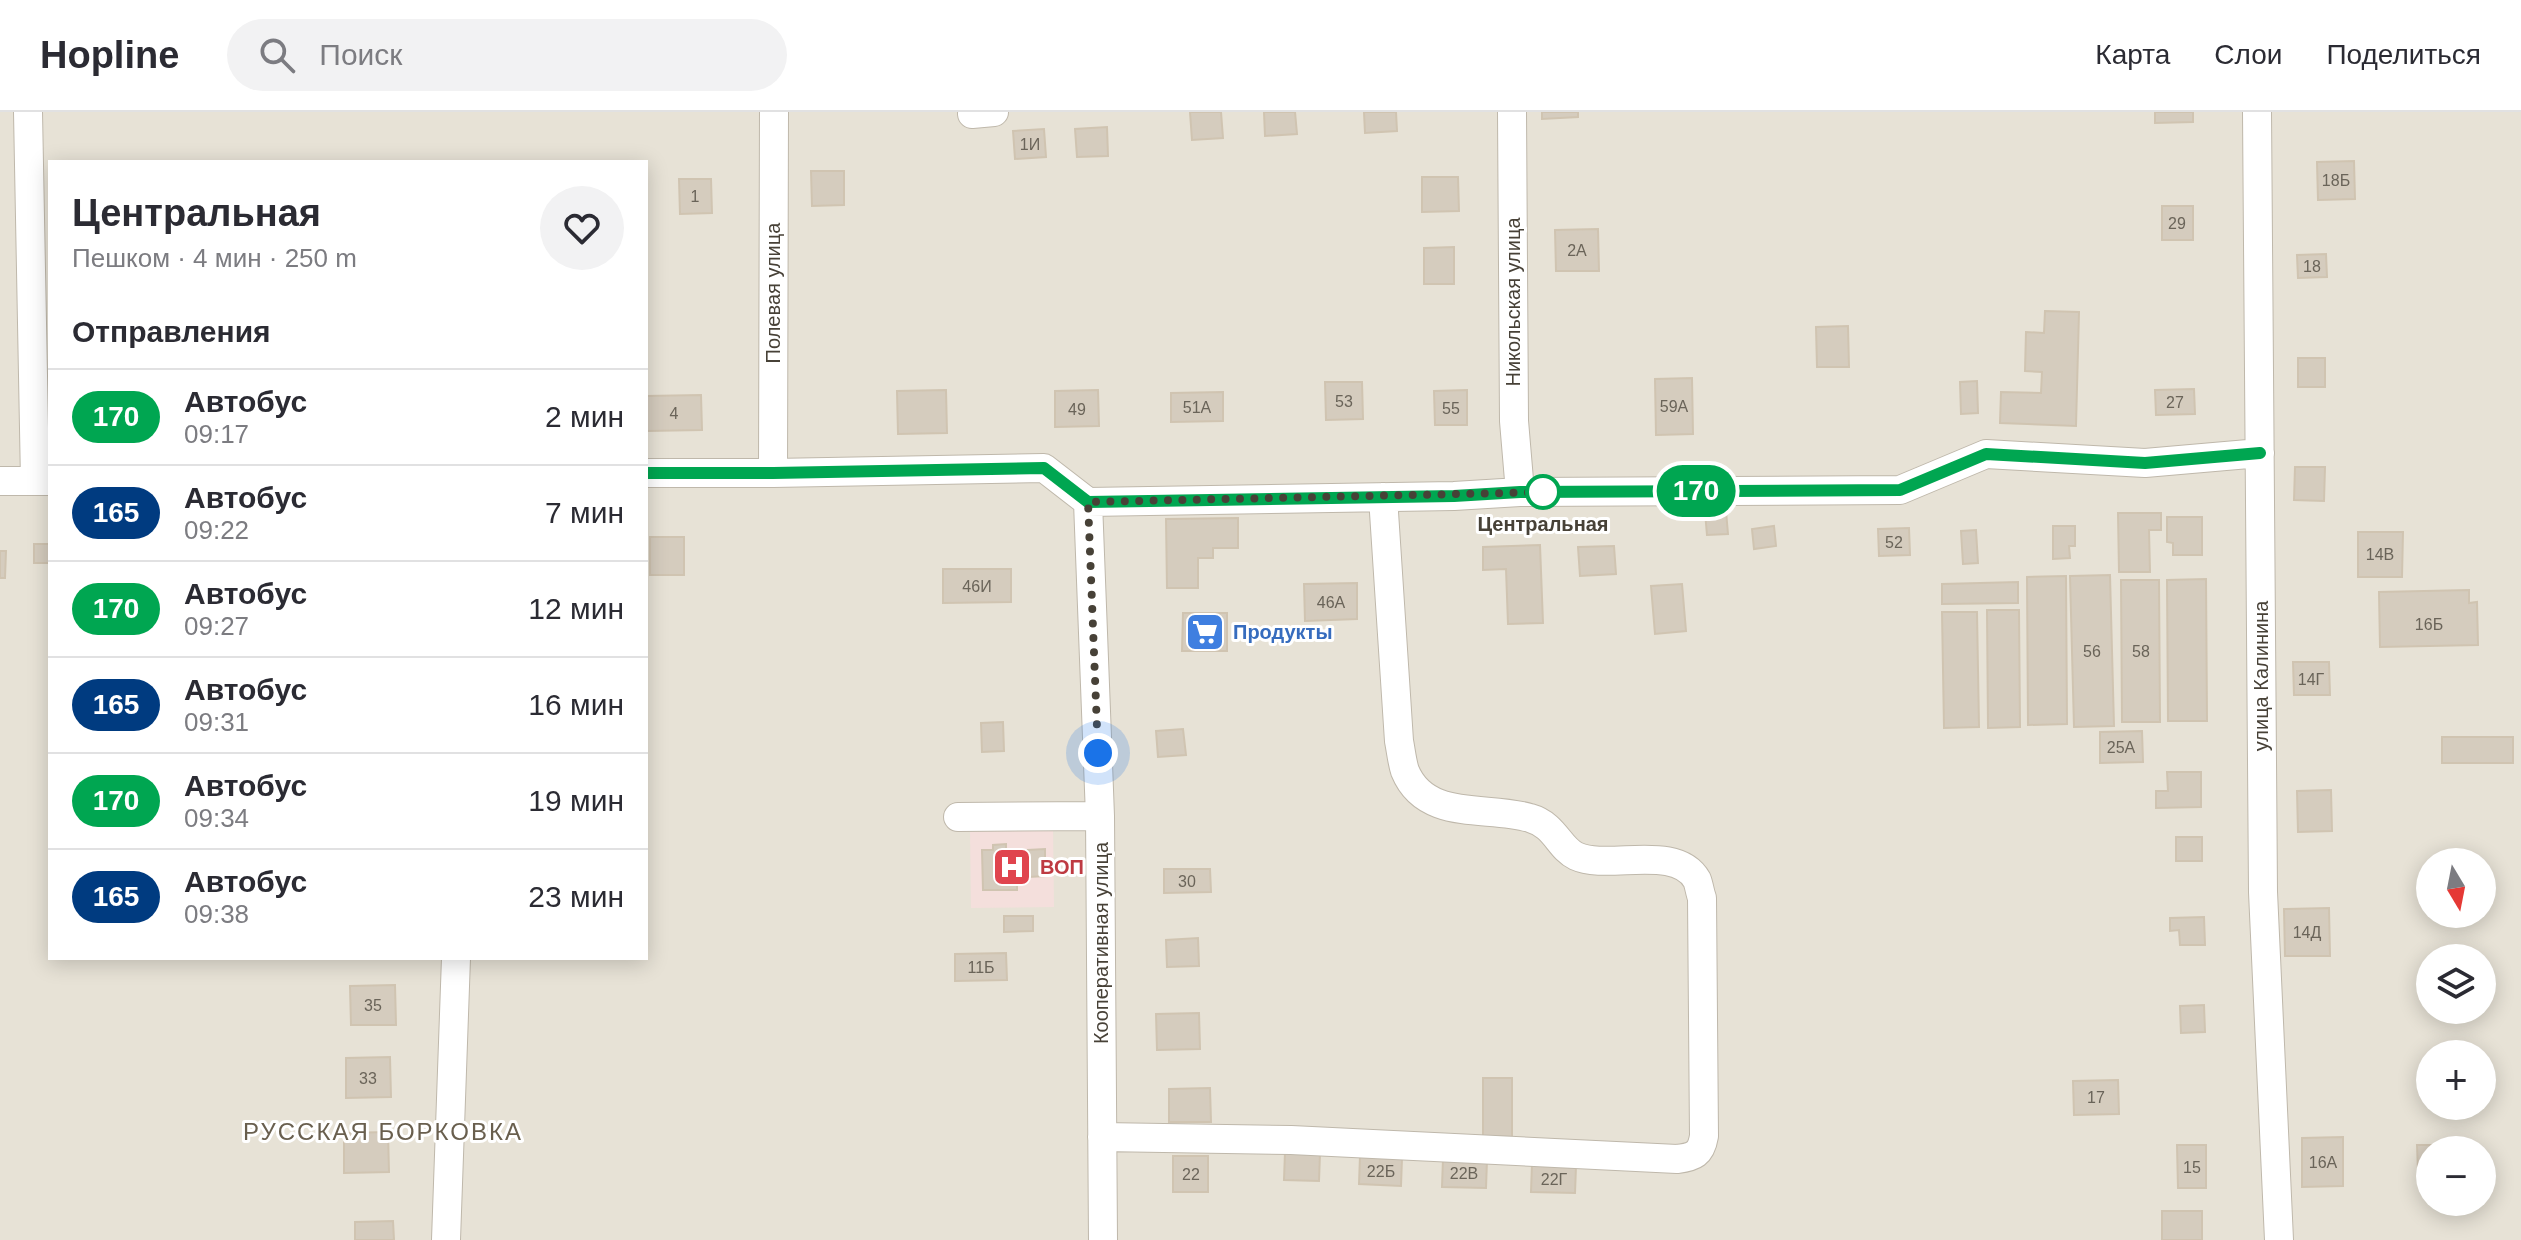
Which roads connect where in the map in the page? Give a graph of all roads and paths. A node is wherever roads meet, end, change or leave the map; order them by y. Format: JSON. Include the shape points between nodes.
{"nodes":[{"id":1,"x":28,"y":112,"type":"edge"},
{"id":2,"x":774,"y":112,"type":"edge"},
{"id":3,"x":1512,"y":112,"type":"edge"},
{"id":4,"x":2257,"y":112,"type":"edge"},
{"id":5,"x":2260,"y":453,"type":"junction"},
{"id":6,"x":648,"y":473,"type":"edge"},
{"id":7,"x":773,"y":473,"type":"junction"},
{"id":8,"x":0,"y":481,"type":"edge"},
{"id":9,"x":43,"y":481,"type":"edge"},
{"id":10,"x":1520,"y":492,"type":"junction"},
{"id":11,"x":1383,"y":497,"type":"junction"},
{"id":12,"x":1088,"y":502,"type":"junction"},
{"id":13,"x":1100,"y":816,"type":"junction"},
{"id":14,"x":958,"y":817,"type":"dead end"},
{"id":15,"x":456,"y":960,"type":"edge"},
{"id":16,"x":1102,"y":1137,"type":"junction"},
{"id":17,"x":446,"y":1240,"type":"edge"},
{"id":18,"x":1103,"y":1240,"type":"edge"},
{"id":19,"x":2279,"y":1240,"type":"edge"}],
"edges":[{"from":1,"to":9,"type":"street"},
{"from":2,"to":7,"type":"street","name":"Полевая улица"},
{"from":3,"to":10,"type":"street","name":"Никольская улица","via":[[1514,421]]},
{"from":4,"to":5,"type":"street","name":"улица Калинина"},
{"from":5,"to":10,"type":"street","via":[[2145,463],[1986,454],[1900,490]]},
{"from":5,"to":19,"type":"street","name":"улица Калинина","via":[[2263,892]]},
{"from":6,"to":7,"type":"street"},
{"from":7,"to":12,"type":"street","via":[[1044,468]]},
{"from":8,"to":9,"type":"street"},
{"from":10,"to":11,"type":"street"},
{"from":11,"to":12,"type":"street"},
{"from":11,"to":16,"type":"street","via":[[1399,741],[1406,772],[1423,796],[1450,807],[1530,817],[1549,827],[1573,855],[1679,864],[1696,879],[1702,898],[1702,1149],[1677,1159],[1291,1140]]},
{"from":12,"to":13,"type":"street","name":"Кооперативная улица"},
{"from":13,"to":14,"type":"street"},
{"from":13,"to":16,"type":"street","name":"Кооперативная улица"},
{"from":15,"to":17,"type":"street"},
{"from":16,"to":18,"type":"street","name":"Кооперативная улица"}]}
